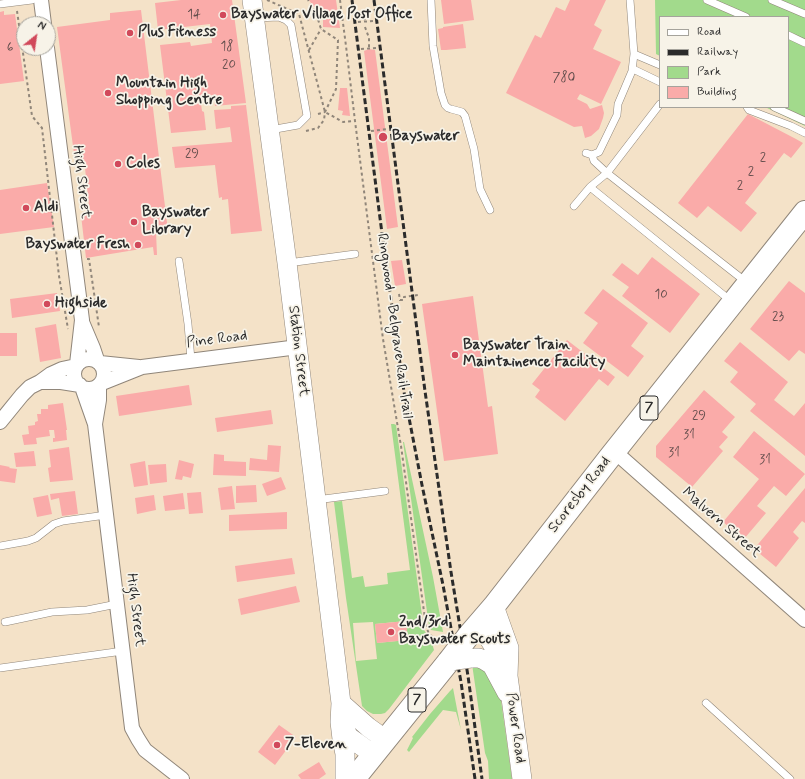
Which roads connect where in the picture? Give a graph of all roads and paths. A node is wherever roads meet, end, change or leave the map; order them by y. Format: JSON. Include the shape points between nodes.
{"nodes":[{"id":1,"x":32,"y":0,"type":"edge"},
{"id":2,"x":40,"y":0,"type":"edge"},
{"id":3,"x":308,"y":0,"type":"edge"},
{"id":4,"x":340,"y":0,"type":"edge"},
{"id":5,"x":431,"y":0,"type":"edge"},
{"id":6,"x":707,"y":0,"type":"edge"},
{"id":7,"x":772,"y":0,"type":"edge"},
{"id":8,"x":628,"y":1,"type":"edge"},
{"id":9,"x":16,"y":2,"type":"junction"},
{"id":10,"x":0,"y":4,"type":"edge"},
{"id":11,"x":254,"y":9,"type":"edge"},
{"id":12,"x":805,"y":14,"type":"edge"},
{"id":13,"x":43,"y":16,"type":"edge"},
{"id":14,"x":744,"y":16,"type":"edge"},
{"id":15,"x":364,"y":17,"type":"dead end"},
{"id":16,"x":373,"y":21,"type":"dead end"},
{"id":17,"x":358,"y":22,"type":"dead end"},
{"id":18,"x":365,"y":22,"type":"junction"},
{"id":19,"x":365,"y":27,"type":"dead end"},
{"id":20,"x":321,"y":29,"type":"junction"},
{"id":21,"x":789,"y":35,"type":"edge"},
{"id":22,"x":805,"y":43,"type":"edge"},
{"id":23,"x":377,"y":48,"type":"dead end"},
{"id":24,"x":361,"y":49,"type":"dead end"},
{"id":25,"x":369,"y":49,"type":"junction"},
{"id":26,"x":308,"y":50,"type":"dead end"},
{"id":27,"x":634,"y":54,"type":"junction"},
{"id":28,"x":47,"y":56,"type":"edge"},
{"id":29,"x":659,"y":65,"type":"edge"},
{"id":30,"x":632,"y":70,"type":"junction"},
{"id":31,"x":659,"y":82,"type":"edge"},
{"id":32,"x":659,"y":105,"type":"edge"},
{"id":33,"x":748,"y":108,"type":"edge"},
{"id":34,"x":776,"y":108,"type":"edge"},
{"id":35,"x":325,"y":112,"type":"junction"},
{"id":36,"x":318,"y":114,"type":"dead end"},
{"id":37,"x":355,"y":121,"type":"junction"},
{"id":38,"x":805,"y":121,"type":"edge"},
{"id":39,"x":388,"y":129,"type":"dead end"},
{"id":40,"x":270,"y":130,"type":"junction"},
{"id":41,"x":372,"y":131,"type":"dead end"},
{"id":42,"x":805,"y":134,"type":"edge"},
{"id":43,"x":607,"y":174,"type":"junction"},
{"id":44,"x":590,"y":187,"type":"junction"},
{"id":45,"x":574,"y":206,"type":"dead end"},
{"id":46,"x":490,"y":210,"type":"dead end"},
{"id":47,"x":805,"y":212,"type":"edge"},
{"id":48,"x":355,"y":254,"type":"dead end"},
{"id":49,"x":179,"y":261,"type":"dead end"},
{"id":50,"x":287,"y":263,"type":"junction"},
{"id":51,"x":748,"y":283,"type":"junction"},
{"id":52,"x":399,"y":294,"type":"dead end"},
{"id":53,"x":418,"y":295,"type":"dead end"},
{"id":54,"x":733,"y":302,"type":"junction"},
{"id":55,"x":82,"y":320,"type":"junction"},
{"id":56,"x":69,"y":335,"type":"dead end"},
{"id":57,"x":298,"y":347,"type":"junction"},
{"id":58,"x":191,"y":360,"type":"junction"},
{"id":59,"x":98,"y":362,"type":"junction"},
{"id":60,"x":77,"y":365,"type":"junction"},
{"id":61,"x":142,"y":368,"type":"junction"},
{"id":62,"x":40,"y":382,"type":"junction"},
{"id":63,"x":100,"y":384,"type":"junction"},
{"id":64,"x":81,"y":386,"type":"junction"},
{"id":65,"x":0,"y":422,"type":"edge"},
{"id":66,"x":95,"y":424,"type":"junction"},
{"id":67,"x":614,"y":451,"type":"junction"},
{"id":68,"x":385,"y":491,"type":"dead end"},
{"id":69,"x":316,"y":500,"type":"junction"},
{"id":70,"x":106,"y":515,"type":"junction"},
{"id":71,"x":0,"y":546,"type":"edge"},
{"id":72,"x":117,"y":604,"type":"junction"},
{"id":73,"x":494,"y":606,"type":"junction"},
{"id":74,"x":805,"y":620,"type":"edge"},
{"id":75,"x":5,"y":622,"type":"dead end"},
{"id":76,"x":474,"y":629,"type":"junction"},
{"id":77,"x":447,"y":651,"type":"junction"},
{"id":78,"x":123,"y":652,"type":"junction"},
{"id":79,"x":0,"y":668,"type":"edge"},
{"id":80,"x":508,"y":676,"type":"junction"},
{"id":81,"x":511,"y":700,"type":"junction"},
{"id":82,"x":341,"y":702,"type":"junction"},
{"id":83,"x":706,"y":703,"type":"dead end"},
{"id":84,"x":340,"y":722,"type":"junction"},
{"id":85,"x":380,"y":747,"type":"junction"},
{"id":86,"x":182,"y":779,"type":"edge"},
{"id":87,"x":345,"y":779,"type":"edge"},
{"id":88,"x":354,"y":779,"type":"edge"},
{"id":89,"x":522,"y":779,"type":"edge"},
{"id":90,"x":790,"y":779,"type":"edge"}],
"edges":[{"from":1,"to":9,"type":"lane"},
{"from":2,"to":13,"type":"street"},
{"from":3,"to":20,"type":"path"},
{"from":4,"to":37,"type":"path","name":"Ringwood - Belgrave Rail Trail"},
{"from":5,"to":46,"type":"lane","via":[[433,46],[441,93],[448,108],[462,112],[465,116],[474,149],[480,189]]},
{"from":6,"to":14,"type":"lane"},
{"from":7,"to":12,"type":"lane"},
{"from":8,"to":27,"type":"lane"},
{"from":9,"to":10,"type":"lane"},
{"from":9,"to":56,"type":"path","via":[[32,116],[42,128],[59,276]]},
{"from":11,"to":40,"type":"main road","name":"Station Street"},
{"from":11,"to":40,"type":"lane","via":[[286,20],[291,25],[307,116],[298,125]]},
{"from":15,"to":18,"type":"path"},
{"from":16,"to":18,"type":"path"},
{"from":17,"to":18,"type":"path"},
{"from":19,"to":25,"type":"path","via":[[370,38]]},
{"from":20,"to":26,"type":"path"},
{"from":20,"to":35,"type":"path","via":[[338,40],[336,89]]},
{"from":21,"to":22,"type":"lane"},
{"from":23,"to":25,"type":"path"},
{"from":24,"to":25,"type":"path"},
{"from":27,"to":29,"type":"lane"},
{"from":27,"to":30,"type":"lane"},
{"from":28,"to":55,"type":"street","name":"High Street"},
{"from":30,"to":31,"type":"lane"},
{"from":30,"to":43,"type":"lane","via":[[618,104],[617,115],[599,152],[589,154]]},
{"from":32,"to":43,"type":"lane"},
{"from":33,"to":42,"type":"lane"},
{"from":34,"to":38,"type":"lane"},
{"from":35,"to":36,"type":"path"},
{"from":35,"to":37,"type":"path","via":[[343,122]]},
{"from":37,"to":77,"type":"path","name":"Ringwood - Belgrave Rail Trail","via":[[383,339],[426,626],[429,634]]},
{"from":39,"to":41,"type":"path"},
{"from":40,"to":50,"type":"main road","name":"Station Street"},
{"from":43,"to":44,"type":"lane"},
{"from":43,"to":51,"type":"lane"},
{"from":44,"to":45,"type":"lane"},
{"from":44,"to":54,"type":"lane"},
{"from":47,"to":51,"type":"main road","name":"Scoresby Road","number":"7"},
{"from":48,"to":50,"type":"lane"},
{"from":49,"to":58,"type":"lane"},
{"from":50,"to":57,"type":"main road","name":"Station Street"},
{"from":51,"to":54,"type":"main road","name":"Scoresby Road","number":"7"},
{"from":52,"to":53,"type":"path","via":[[400,300]]},
{"from":54,"to":67,"type":"main road","name":"Scoresby Road","number":"7"},
{"from":55,"to":59,"type":"street","name":"High Street"},
{"from":55,"to":60,"type":"street","name":"High Street"},
{"from":57,"to":58,"type":"street","name":"Pine Road"},
{"from":57,"to":69,"type":"main road","name":"Station Street"},
{"from":58,"to":61,"type":"street","name":"Pine Road"},
{"from":59,"to":60,"type":"street","via":[[90,358]]},
{"from":59,"to":61,"type":"street","name":"Pine Road"},
{"from":59,"to":63,"type":"street","via":[[105,372]]},
{"from":60,"to":62,"type":"street","via":[[50,374]]},
{"from":60,"to":64,"type":"street","via":[[74,376]]},
{"from":61,"to":63,"type":"street","name":"Pine Road"},
{"from":62,"to":64,"type":"street","via":[[61,382]]},
{"from":62,"to":65,"type":"street","via":[[22,395]]},
{"from":63,"to":64,"type":"street","via":[[88,389]]},
{"from":63,"to":66,"type":"street","name":"High Street"},
{"from":64,"to":66,"type":"street","name":"High Street"},
{"from":66,"to":70,"type":"street","name":"High Street"},
{"from":67,"to":73,"type":"main road","name":"Scoresby Road","number":"7"},
{"from":67,"to":74,"type":"street","name":"Malvern Street"},
{"from":68,"to":69,"type":"lane"},
{"from":69,"to":82,"type":"main road","name":"Station Street"},
{"from":70,"to":71,"type":"lane","via":[[63,521],[54,524],[36,538]]},
{"from":70,"to":72,"type":"street","name":"High Street"},
{"from":72,"to":75,"type":"lane","via":[[87,610],[52,612]]},
{"from":72,"to":78,"type":"street","name":"High Street"},
{"from":73,"to":76,"type":"main road","name":"Scoresby Road","number":"7"},
{"from":73,"to":80,"type":"main road","name":"Power Road","via":[[509,648]]},
{"from":76,"to":77,"type":"main road","name":"Scoresby Road","number":"7","bridge":true},
{"from":76,"to":80,"type":"main road","name":"Power Road","via":[[500,657]]},
{"from":77,"to":81,"type":"main road","bridge":true,"via":[[479,658],[492,665]]},
{"from":77,"to":85,"type":"main road","name":"Scoresby Road","number":"7"},
{"from":78,"to":79,"type":"lane"},
{"from":78,"to":86,"type":"street","name":"High Street","via":[[132,728],[145,750]]},
{"from":80,"to":81,"type":"main road","name":"Power Road"},
{"from":81,"to":89,"type":"main road","name":"Power Road"},
{"from":82,"to":84,"type":"main road","name":"Station Street"},
{"from":82,"to":85,"type":"main road","via":[[368,727]]},
{"from":83,"to":90,"type":"lane"},
{"from":84,"to":85,"type":"main road","via":[[349,736]]},
{"from":84,"to":87,"type":"main road","name":"Station Street","via":[[345,754]]},
{"from":85,"to":88,"type":"main road","name":"Scoresby Road","number":"7"}]}
